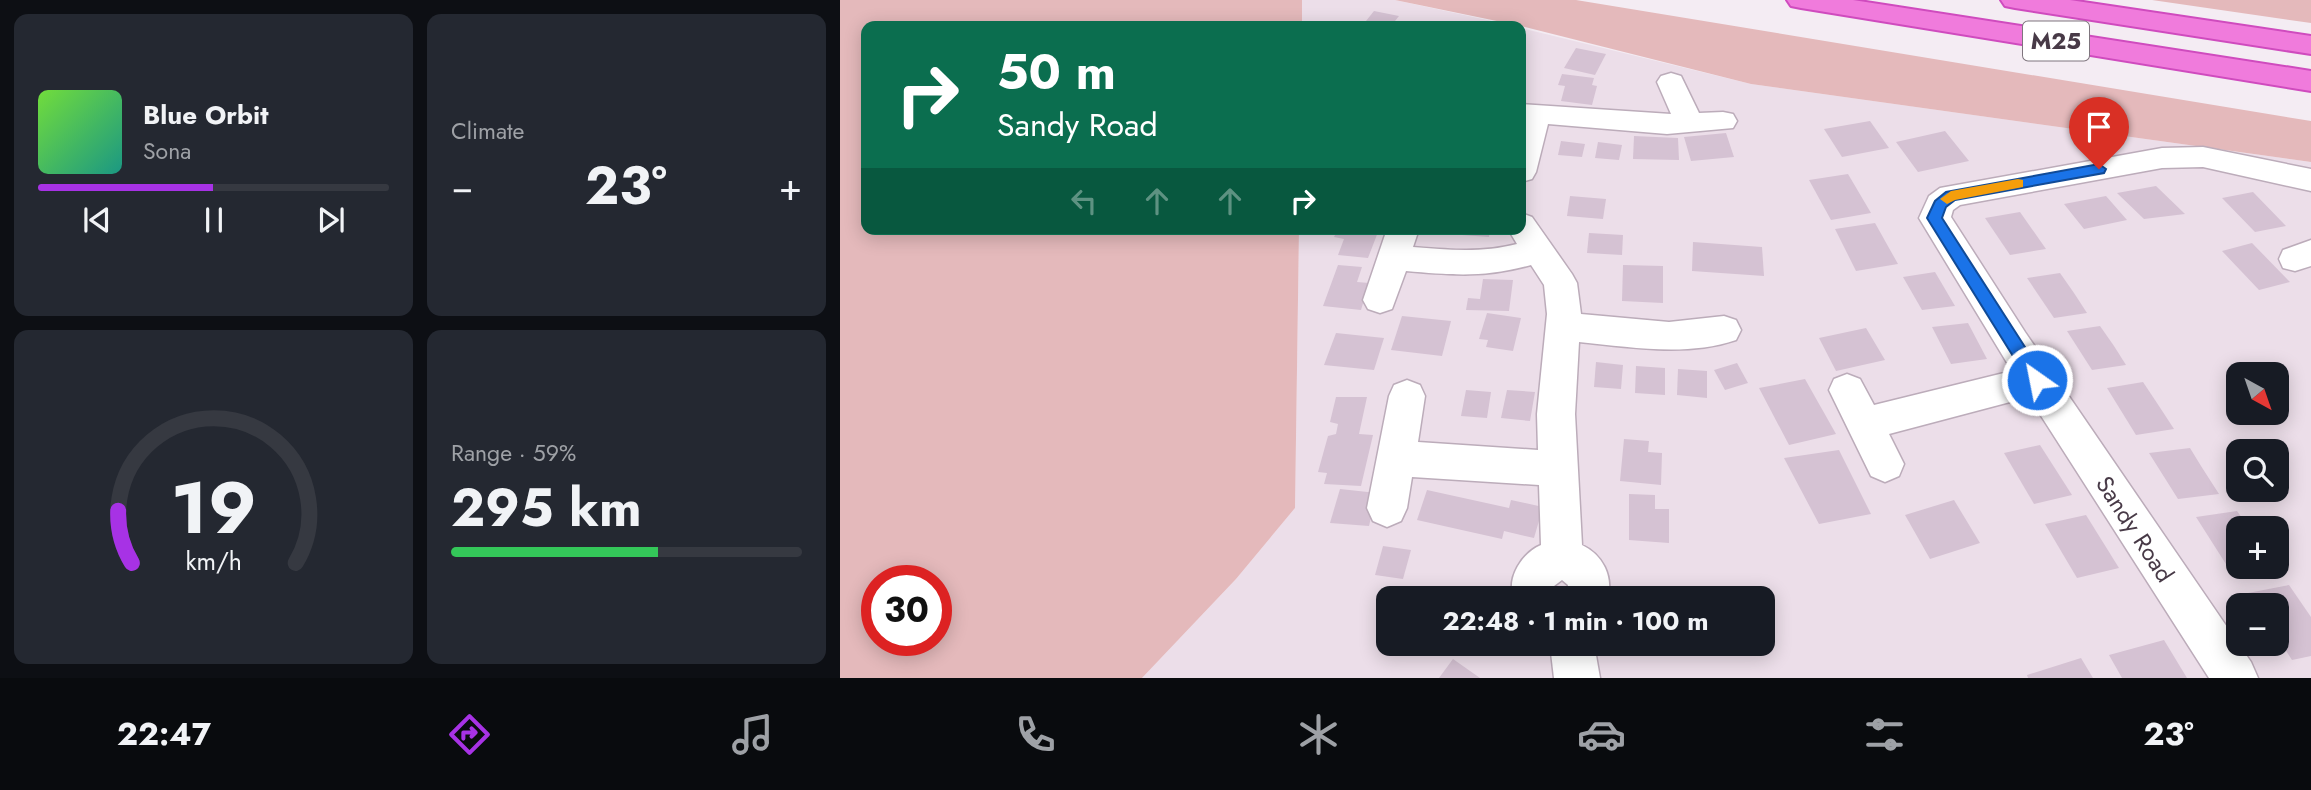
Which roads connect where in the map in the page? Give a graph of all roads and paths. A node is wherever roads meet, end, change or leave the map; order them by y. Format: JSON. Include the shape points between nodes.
{"nodes":[{"id":1,"x":1801,"y":0,"type":"edge"},
{"id":2,"x":2015,"y":0,"type":"edge"},
{"id":3,"x":2311,"y":45,"type":"edge"},
{"id":4,"x":2311,"y":81,"type":"edge"},
{"id":5,"x":1671,"y":82,"type":"dead end"},
{"id":6,"x":1529,"y":114,"type":"edge"},
{"id":7,"x":1723,"y":121,"type":"dead end"},
{"id":8,"x":1689,"y":123,"type":"junction"},
{"id":9,"x":1526,"y":136,"type":"edge"},
{"id":10,"x":2310,"y":183,"type":"edge"},
{"id":11,"x":1529,"y":238,"type":"edge"},
{"id":12,"x":1398,"y":244,"type":"edge"},
{"id":13,"x":1380,"y":300,"type":"dead end"},
{"id":14,"x":1563,"y":326,"type":"junction"},
{"id":15,"x":1724,"y":330,"type":"dead end"},
{"id":16,"x":2037,"y":380,"type":"junction"},
{"id":17,"x":1847,"y":390,"type":"dead end"},
{"id":18,"x":1407,"y":396,"type":"dead end"},
{"id":19,"x":1864,"y":424,"type":"junction"},
{"id":20,"x":1396,"y":458,"type":"junction"},
{"id":21,"x":1885,"y":464,"type":"dead end"},
{"id":22,"x":1558,"y":469,"type":"junction"},
{"id":23,"x":1387,"y":508,"type":"dead end"},
{"id":24,"x":1562,"y":558,"type":"junction"},
{"id":25,"x":1532,"y":586,"type":"edge"},
{"id":26,"x":1589,"y":586,"type":"edge"},
{"id":27,"x":1574,"y":656,"type":"edge"},
{"id":28,"x":1577,"y":678,"type":"edge"},
{"id":29,"x":2235,"y":678,"type":"edge"}],
"edges":[{"from":1,"to":4,"type":"highway","number":"M25"},
{"from":2,"to":3,"type":"highway","number":"M25"},
{"from":5,"to":8,"type":"street"},
{"from":6,"to":8,"type":"street"},
{"from":6,"to":9,"type":"street"},
{"from":7,"to":8,"type":"street"},
{"from":10,"to":16,"type":"street","name":"Sandy Road","via":[[2203,157],[2162,158],[1951,196],[1940,204],[1935,218]]},
{"from":11,"to":12,"type":"street","via":[[1504,260],[1471,264]]},
{"from":11,"to":14,"type":"street","via":[[1560,283]]},
{"from":12,"to":13,"type":"street"},
{"from":14,"to":15,"type":"street","via":[[1669,336]]},
{"from":14,"to":22,"type":"street","via":[[1556,414]]},
{"from":16,"to":19,"type":"street"},
{"from":16,"to":29,"type":"street","name":"Sandy Road"},
{"from":17,"to":19,"type":"street"},
{"from":18,"to":20,"type":"street"},
{"from":19,"to":21,"type":"street"},
{"from":20,"to":22,"type":"street"},
{"from":20,"to":23,"type":"street"},
{"from":22,"to":24,"type":"street"},
{"from":24,"to":25,"type":"street","via":[[1538,569]]},
{"from":24,"to":26,"type":"street","via":[[1579,564]]},
{"from":27,"to":28,"type":"street"}]}
